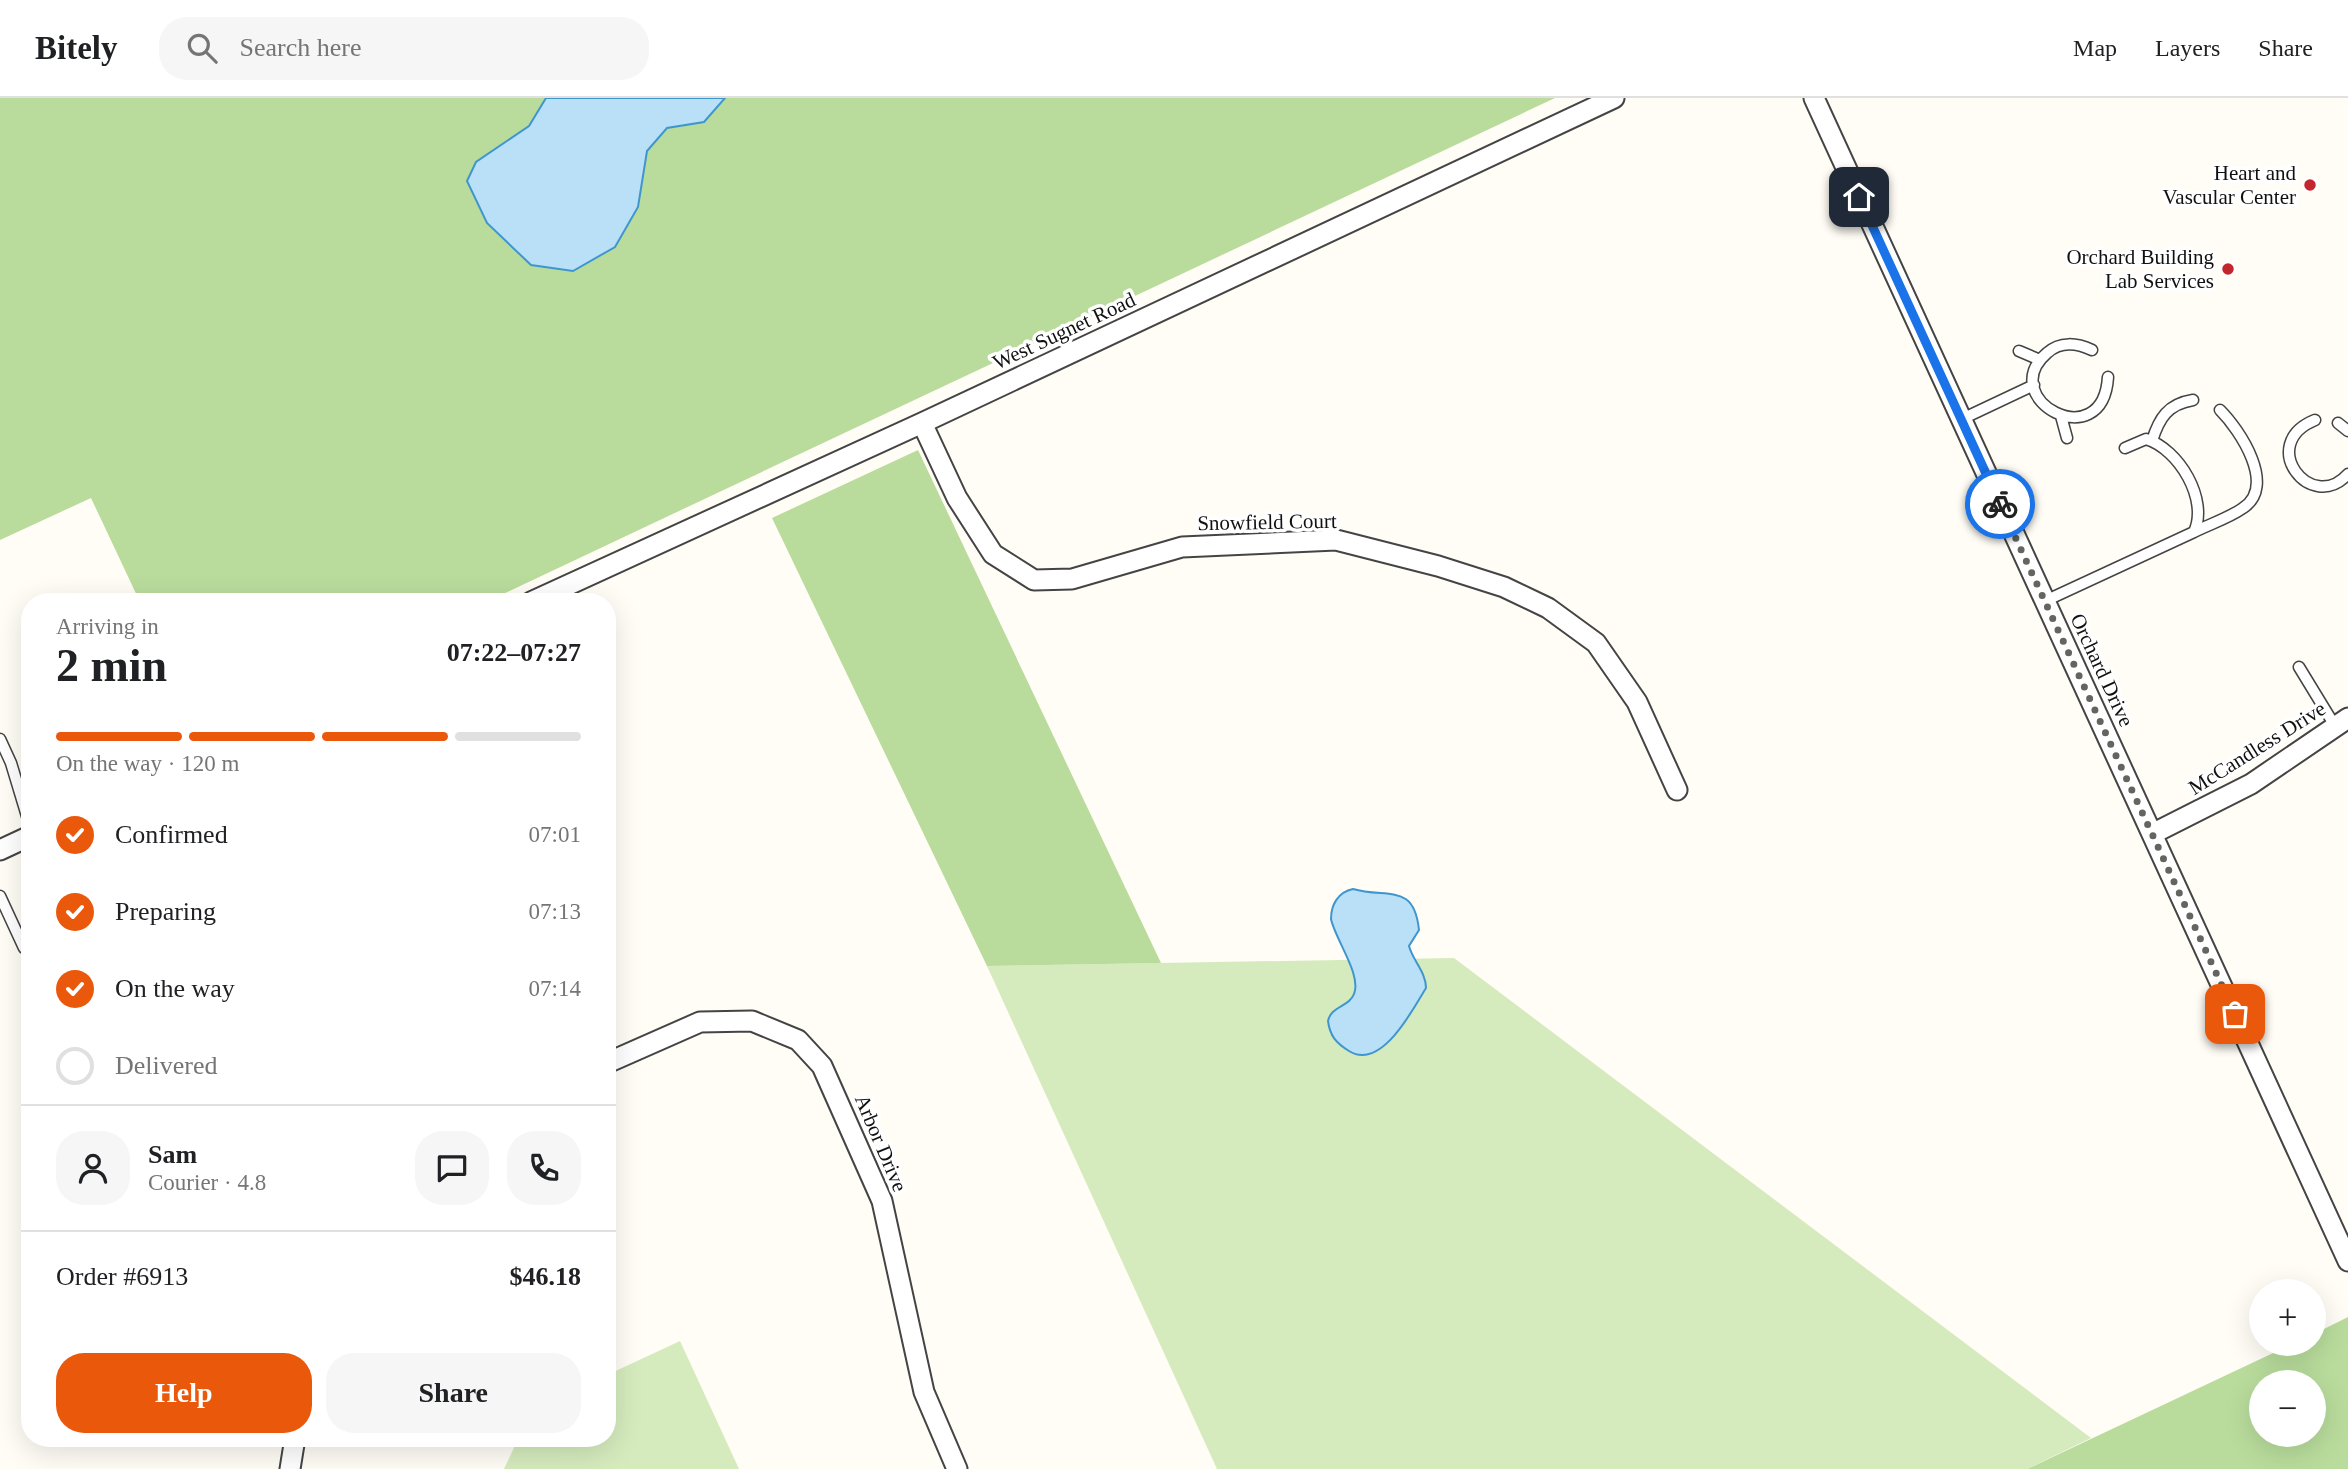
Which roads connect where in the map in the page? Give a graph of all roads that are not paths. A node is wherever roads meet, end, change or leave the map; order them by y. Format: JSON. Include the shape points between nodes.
{"nodes":[{"id":1,"x":1614,"y":98,"type":"edge"},
{"id":2,"x":1814,"y":98,"type":"edge"},
{"id":3,"x":2092,"y":350,"type":"dead end"},
{"id":4,"x":2018,"y":351,"type":"dead end"},
{"id":5,"x":2040,"y":360,"type":"junction"},
{"id":6,"x":2108,"y":377,"type":"dead end"},
{"id":7,"x":2034,"y":385,"type":"junction"},
{"id":8,"x":2193,"y":400,"type":"dead end"},
{"id":9,"x":2220,"y":410,"type":"dead end"},
{"id":10,"x":2061,"y":416,"type":"junction"},
{"id":11,"x":1962,"y":419,"type":"junction"},
{"id":12,"x":2315,"y":420,"type":"dead end"},
{"id":13,"x":922,"y":423,"type":"junction"},
{"id":14,"x":2067,"y":438,"type":"dead end"},
{"id":15,"x":2152,"y":441,"type":"junction"},
{"id":16,"x":2125,"y":448,"type":"dead end"},
{"id":17,"x":2348,"y":474,"type":"edge"},
{"id":18,"x":2193,"y":532,"type":"junction"},
{"id":19,"x":551,"y":593,"type":"edge"},
{"id":20,"x":2045,"y":601,"type":"junction"},
{"id":21,"x":2299,"y":667,"type":"dead end"},
{"id":22,"x":2341,"y":722,"type":"edge"},
{"id":23,"x":0,"y":739,"type":"edge"},
{"id":24,"x":1677,"y":790,"type":"dead end"},
{"id":25,"x":21,"y":794,"type":"edge"},
{"id":26,"x":2152,"y":834,"type":"junction"},
{"id":27,"x":21,"y":840,"type":"edge"},
{"id":28,"x":0,"y":850,"type":"edge"},
{"id":29,"x":0,"y":896,"type":"edge"},
{"id":30,"x":21,"y":942,"type":"edge"},
{"id":31,"x":616,"y":1059,"type":"edge"},
{"id":32,"x":2348,"y":1261,"type":"edge"},
{"id":33,"x":294,"y":1447,"type":"edge"},
{"id":34,"x":290,"y":1469,"type":"edge"},
{"id":35,"x":957,"y":1469,"type":"edge"}],
"edges":[{"from":1,"to":13,"type":"street","name":"West Sugnet Road"},
{"from":2,"to":11,"type":"street","name":"Orchard Drive"},
{"from":3,"to":5,"type":"lane","via":[[2081,345],[2058,346]]},
{"from":4,"to":5,"type":"lane"},
{"from":5,"to":7,"type":"lane"},
{"from":6,"to":10,"type":"lane","via":[[2103,400],[2095,409],[2073,418]]},
{"from":7,"to":10,"type":"lane","via":[[2043,405]]},
{"from":7,"to":11,"type":"lane"},
{"from":8,"to":15,"type":"lane","via":[[2165,411]]},
{"from":9,"to":18,"type":"lane","via":[[2250,455],[2258,486],[2244,508]]},
{"from":10,"to":14,"type":"lane"},
{"from":11,"to":20,"type":"street","name":"Orchard Drive"},
{"from":12,"to":17,"type":"lane","via":[[2305,424],[2291,441],[2290,463],[2295,472],[2303,480],[2324,486]]},
{"from":13,"to":19,"type":"street","name":"West Sugnet Road"},
{"from":13,"to":24,"type":"street","name":"Snowfield Court","via":[[957,498],[993,554],[1034,580],[1072,579],[1182,547],[1336,540],[1504,587],[1548,608],[1596,643],[1637,702]]},
{"from":15,"to":16,"type":"lane"},
{"from":15,"to":18,"type":"lane","via":[[2175,457],[2197,498],[2199,520]]},
{"from":18,"to":20,"type":"lane"},
{"from":20,"to":26,"type":"street","name":"Orchard Drive"},
{"from":21,"to":22,"type":"lane"},
{"from":22,"to":26,"type":"street","name":"McCandless Drive","via":[[2251,783]]},
{"from":23,"to":25,"type":"lane"},
{"from":26,"to":32,"type":"street","name":"Orchard Drive"},
{"from":27,"to":28,"type":"street"},
{"from":29,"to":30,"type":"lane"},
{"from":31,"to":35,"type":"street","name":"Arbor Drive","via":[[700,1022],[752,1021],[798,1040],[822,1066],[882,1201],[924,1392]]},
{"from":33,"to":34,"type":"street"}]}
